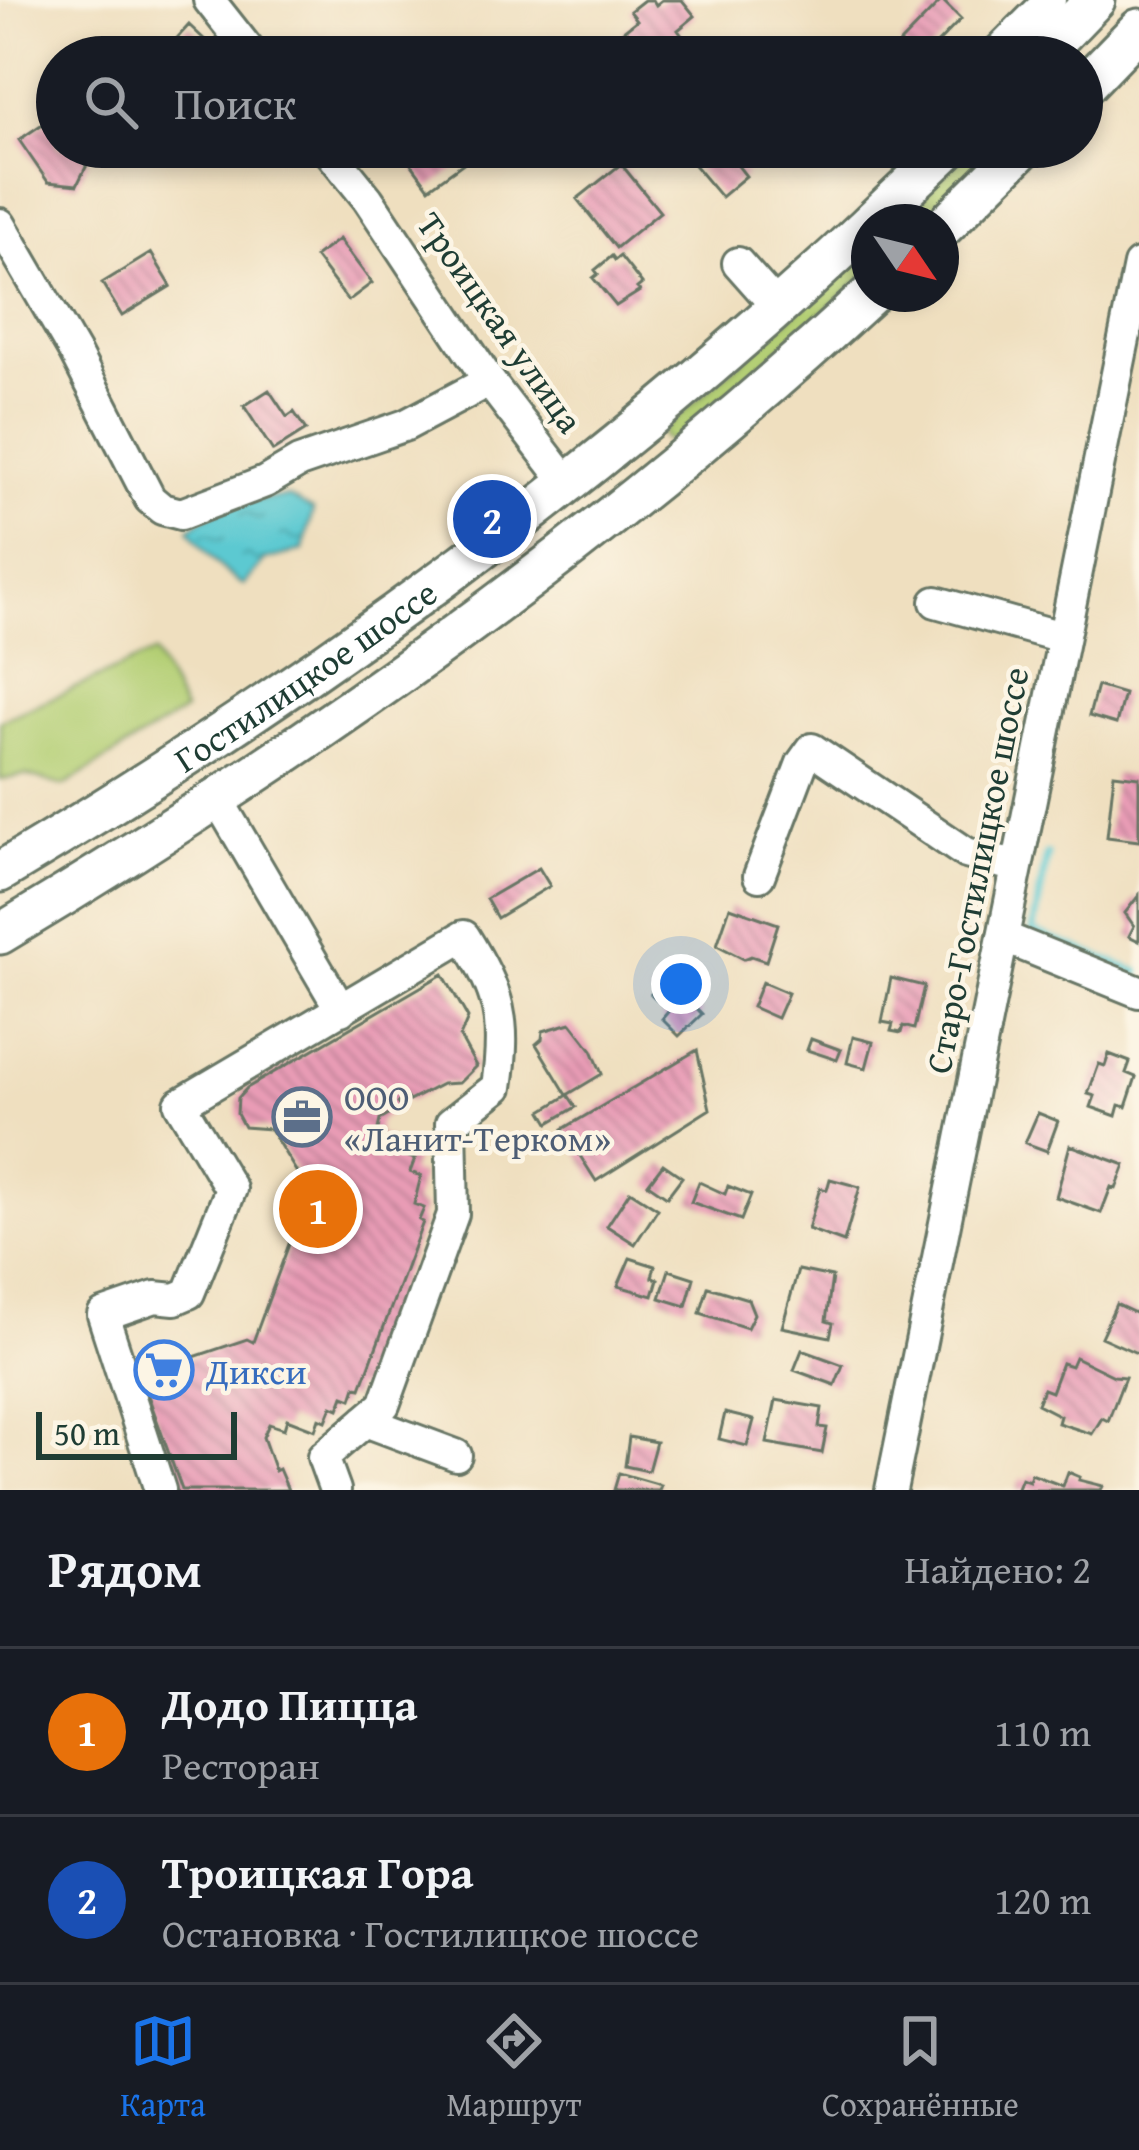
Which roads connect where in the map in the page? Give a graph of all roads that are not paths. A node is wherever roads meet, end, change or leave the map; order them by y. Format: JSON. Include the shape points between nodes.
{"nodes":[{"id":1,"x":209,"y":0,"type":"edge"},
{"id":2,"x":1050,"y":0,"type":"edge"},
{"id":3,"x":1094,"y":0,"type":"edge"},
{"id":4,"x":1139,"y":29,"type":"edge"},
{"id":5,"x":237,"y":36,"type":"edge"},
{"id":6,"x":1014,"y":36,"type":"edge"},
{"id":7,"x":1060,"y":36,"type":"edge"},
{"id":8,"x":1103,"y":66,"type":"edge"},
{"id":9,"x":343,"y":168,"type":"edge"},
{"id":10,"x":928,"y":168,"type":"edge"},
{"id":11,"x":1003,"y":168,"type":"edge"},
{"id":12,"x":890,"y":204,"type":"edge"},
{"id":13,"x":959,"y":211,"type":"edge"},
{"id":14,"x":0,"y":224,"type":"edge"},
{"id":15,"x":851,"y":241,"type":"edge"},
{"id":16,"x":738,"y":263,"type":"dead end"},
{"id":17,"x":1139,"y":265,"type":"edge"},
{"id":18,"x":778,"y":308,"type":"junction"},
{"id":19,"x":851,"y":312,"type":"edge"},
{"id":20,"x":489,"y":380,"type":"junction"},
{"id":21,"x":1126,"y":391,"type":"edge"},
{"id":22,"x":583,"y":472,"type":"junction"},
{"id":23,"x":630,"y":502,"type":"junction"},
{"id":24,"x":936,"y":602,"type":"dead end"},
{"id":25,"x":1062,"y":638,"type":"junction"},
{"id":26,"x":218,"y":800,"type":"junction"},
{"id":27,"x":1017,"y":867,"type":"junction"},
{"id":28,"x":0,"y":872,"type":"edge"},
{"id":29,"x":759,"y":876,"type":"dead end"},
{"id":30,"x":0,"y":934,"type":"edge"},
{"id":31,"x":1003,"y":937,"type":"junction"},
{"id":32,"x":1139,"y":992,"type":"edge"},
{"id":33,"x":340,"y":1010,"type":"junction"},
{"id":34,"x":365,"y":1420,"type":"junction"},
{"id":35,"x":456,"y":1455,"type":"dead end"},
{"id":36,"x":160,"y":1490,"type":"edge"},
{"id":37,"x":335,"y":1490,"type":"edge"},
{"id":38,"x":891,"y":1490,"type":"edge"}],
"edges":[{"from":1,"to":5,"type":"street"},
{"from":2,"to":6,"type":"street"},
{"from":3,"to":7,"type":"main road"},
{"from":4,"to":8,"type":"main road"},
{"from":9,"to":20,"type":"street","name":"Троицкая улица"},
{"from":10,"to":12,"type":"main road","name":"Гостилицкое шоссе"},
{"from":11,"to":13,"type":"main road"},
{"from":14,"to":20,"type":"street","via":[[162,509],[181,514],[232,495],[406,424]]},
{"from":15,"to":18,"type":"main road","name":"Гостилицкое шоссе"},
{"from":16,"to":18,"type":"street"},
{"from":17,"to":21,"type":"street","name":"Старо-Гостилицкое шоссе"},
{"from":18,"to":22,"type":"main road","name":"Гостилицкое шоссе"},
{"from":19,"to":23,"type":"main road","name":"Гостилицкое шоссе"},
{"from":20,"to":22,"type":"street","name":"Троицкая улица"},
{"from":21,"to":25,"type":"street","name":"Старо-Гостилицкое шоссе"},
{"from":22,"to":23,"type":"main road"},
{"from":22,"to":28,"type":"main road","name":"Гостилицкое шоссе","via":[[284,693]]},
{"from":23,"to":26,"type":"main road","name":"Гостилицкое шоссе","via":[[499,606]]},
{"from":24,"to":25,"type":"street"},
{"from":25,"to":27,"type":"street","name":"Старо-Гостилицкое шоссе"},
{"from":26,"to":30,"type":"main road","name":"Гостилицкое шоссе"},
{"from":26,"to":33,"type":"street"},
{"from":27,"to":29,"type":"street","via":[[966,853],[812,749]]},
{"from":27,"to":31,"type":"street","name":"Старо-Гостилицкое шоссе"},
{"from":31,"to":32,"type":"street"},
{"from":31,"to":38,"type":"street","name":"Старо-Гостилицкое шоссе"},
{"from":33,"to":34,"type":"street","via":[[464,936],[494,984],[504,1041],[497,1087],[451,1123],[453,1214],[384,1405]]},
{"from":33,"to":36,"type":"street","via":[[181,1104],[231,1189],[190,1293],[103,1315]]},
{"from":34,"to":35,"type":"street"},
{"from":34,"to":37,"type":"street","via":[[323,1457]]}]}
